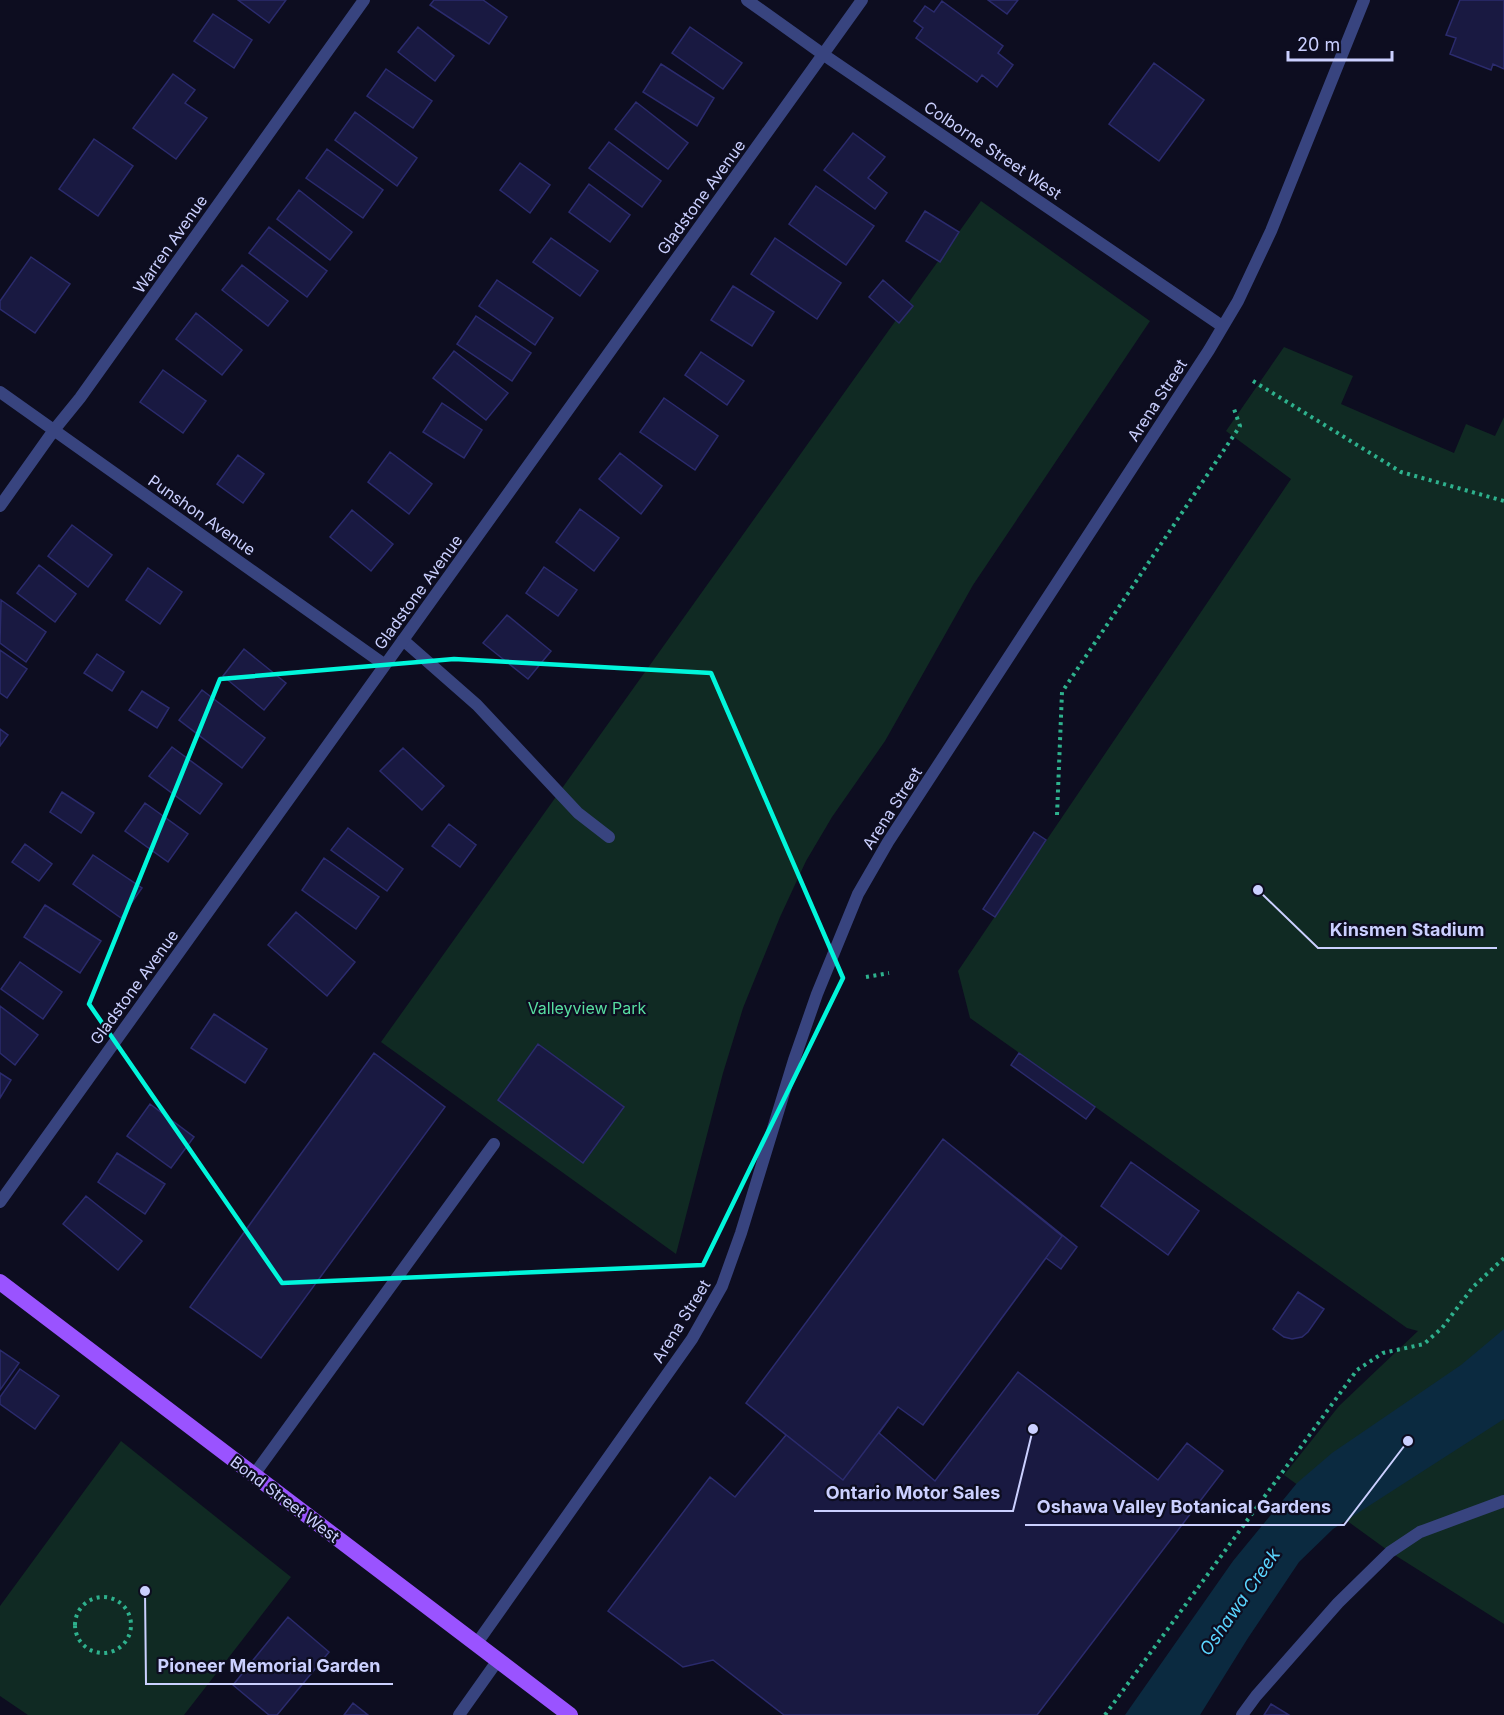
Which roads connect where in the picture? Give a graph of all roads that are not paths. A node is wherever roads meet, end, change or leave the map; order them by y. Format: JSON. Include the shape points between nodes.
{"nodes":[{"id":1,"x":364,"y":0,"type":"edge"},
{"id":2,"x":747,"y":0,"type":"edge"},
{"id":3,"x":862,"y":0,"type":"edge"},
{"id":4,"x":1364,"y":0,"type":"edge"},
{"id":5,"x":824,"y":55,"type":"junction"},
{"id":6,"x":1222,"y":326,"type":"junction"},
{"id":7,"x":0,"y":392,"type":"edge"},
{"id":8,"x":54,"y":430,"type":"junction"},
{"id":9,"x":0,"y":506,"type":"edge"},
{"id":10,"x":403,"y":640,"type":"junction"},
{"id":11,"x":385,"y":665,"type":"junction"},
{"id":12,"x":609,"y":837,"type":"dead end"},
{"id":13,"x":494,"y":1144,"type":"dead end"},
{"id":14,"x":0,"y":1202,"type":"edge"},
{"id":15,"x":0,"y":1282,"type":"edge"},
{"id":16,"x":254,"y":1476,"type":"junction"},
{"id":17,"x":1504,"y":1502,"type":"edge"},
{"id":18,"x":477,"y":1643,"type":"junction"},
{"id":19,"x":498,"y":1659,"type":"junction"},
{"id":20,"x":459,"y":1715,"type":"edge"},
{"id":21,"x":570,"y":1715,"type":"edge"},
{"id":22,"x":1242,"y":1715,"type":"edge"}],
"edges":[{"from":1,"to":8,"type":"street","name":"Warren Avenue"},
{"from":2,"to":5,"type":"street","name":"Colborne Street West"},
{"from":3,"to":5,"type":"street","name":"Gladstone Avenue"},
{"from":4,"to":6,"type":"street","name":"Arena Street","via":[[1271,231]]},
{"from":5,"to":6,"type":"street","name":"Colborne Street West"},
{"from":5,"to":10,"type":"street","name":"Gladstone Avenue"},
{"from":6,"to":18,"type":"street","name":"Arena Street","via":[[858,894],[794,1060],[722,1286],[692,1339]]},
{"from":7,"to":8,"type":"street","name":"Punshon Avenue"},
{"from":8,"to":9,"type":"street","name":"Warren Avenue"},
{"from":8,"to":11,"type":"street","name":"Punshon Avenue"},
{"from":10,"to":11,"type":"street","name":"Gladstone Avenue"},
{"from":10,"to":12,"type":"street","via":[[477,705],[578,813]]},
{"from":11,"to":14,"type":"street","name":"Gladstone Avenue"},
{"from":13,"to":16,"type":"street"},
{"from":15,"to":16,"type":"main road","name":"Bond Street West"},
{"from":16,"to":18,"type":"main road","name":"Bond Street West"},
{"from":17,"to":22,"type":"street","via":[[1420,1532],[1390,1552],[1338,1603]]},
{"from":18,"to":19,"type":"main road","name":"Bond Street West"},
{"from":19,"to":20,"type":"street"},
{"from":19,"to":21,"type":"main road","name":"Bond Street West"}]}
